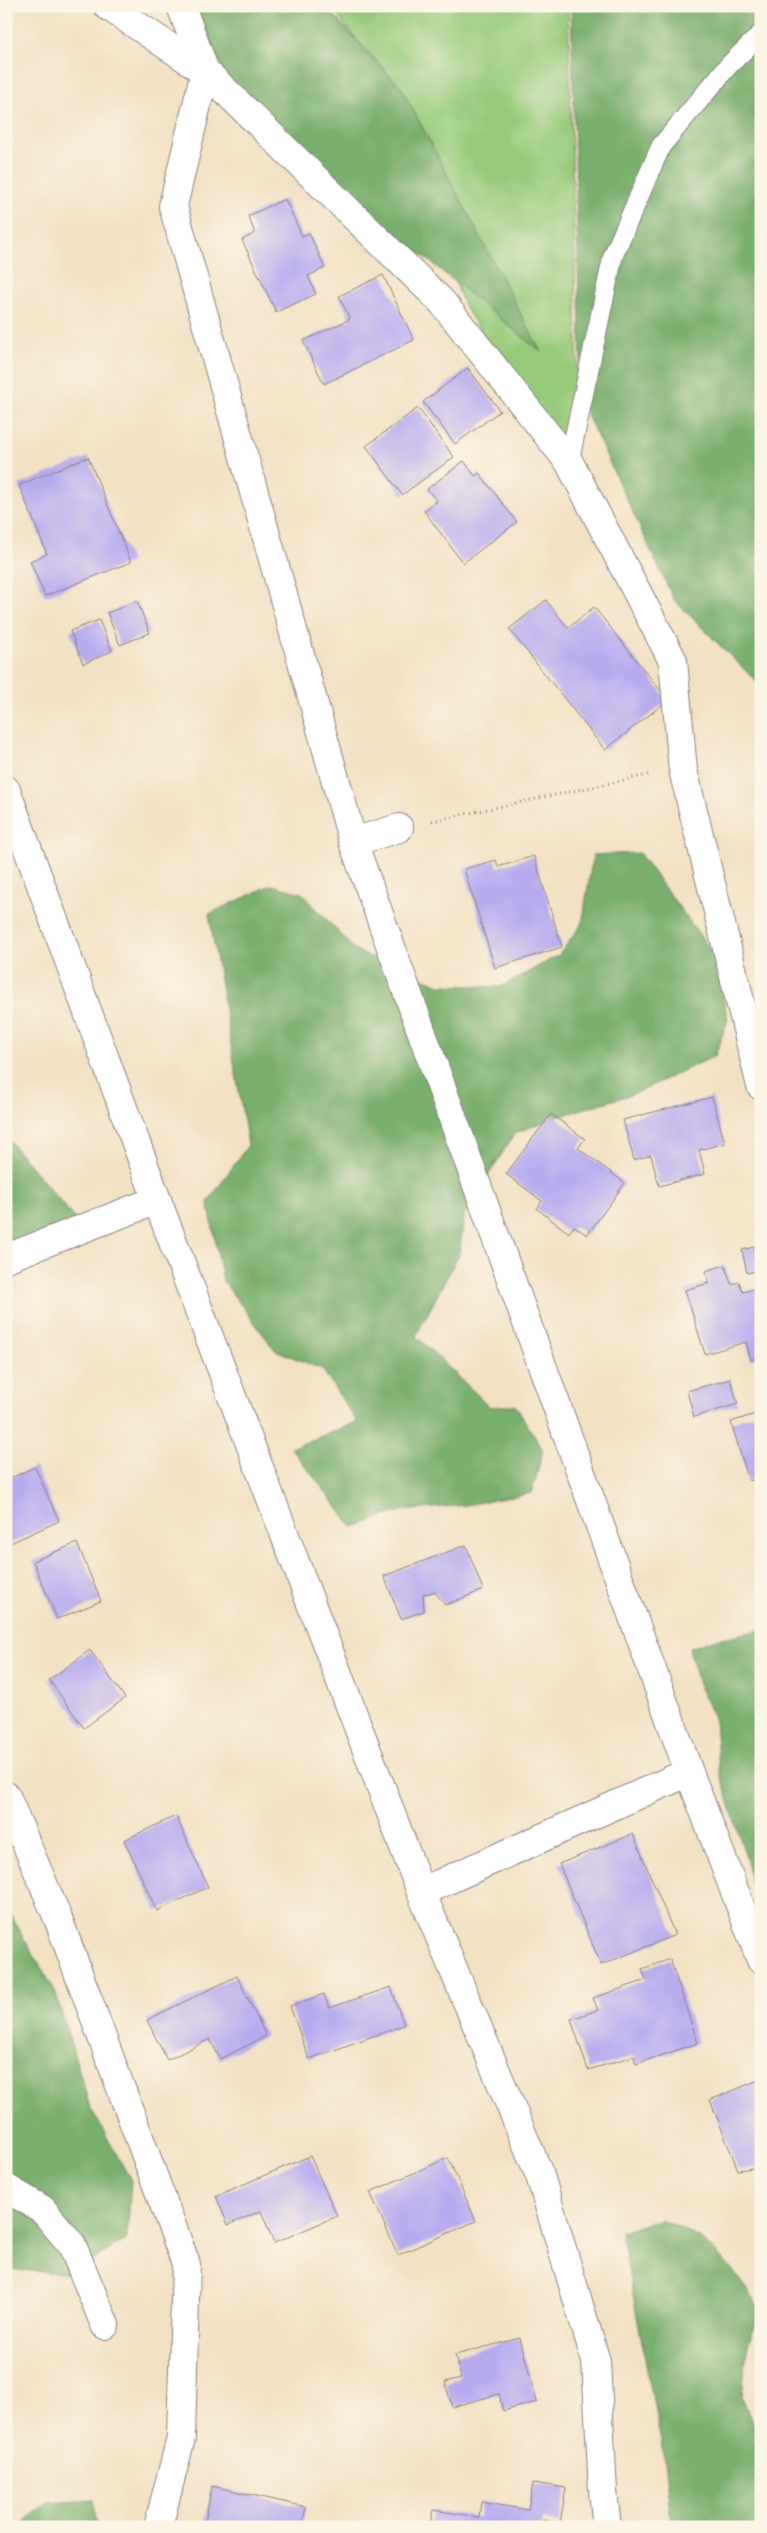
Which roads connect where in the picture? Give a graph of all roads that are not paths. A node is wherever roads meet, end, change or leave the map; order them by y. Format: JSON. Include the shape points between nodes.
{"nodes":[{"id":1,"x":108,"y":6,"type":"edge"},
{"id":2,"x":181,"y":6,"type":"edge"},
{"id":3,"x":761,"y":34,"type":"edge"},
{"id":4,"x":204,"y":71,"type":"junction"},
{"id":5,"x":569,"y":462,"type":"junction"},
{"id":6,"x":6,"y":790,"type":"edge"},
{"id":7,"x":399,"y":828,"type":"road end"},
{"id":8,"x":353,"y":842,"type":"junction"},
{"id":9,"x":761,"y":1086,"type":"edge"},
{"id":10,"x":158,"y":1200,"type":"junction"},
{"id":11,"x":6,"y":1258,"type":"edge"},
{"id":12,"x":689,"y":1772,"type":"junction"},
{"id":13,"x":6,"y":1796,"type":"edge"},
{"id":14,"x":421,"y":1892,"type":"junction"},
{"id":15,"x":761,"y":1960,"type":"edge"},
{"id":16,"x":6,"y":2188,"type":"edge"},
{"id":17,"x":105,"y":2325,"type":"dead end"},
{"id":18,"x":158,"y":2527,"type":"edge"},
{"id":19,"x":607,"y":2527,"type":"edge"}],
"edges":[{"from":1,"to":4,"type":"street"},
{"from":2,"to":4,"type":"street"},
{"from":3,"to":5,"type":"lane","via":[[728,66],[661,146],[613,256]]},
{"from":4,"to":5,"type":"street","via":[[442,302]]},
{"from":4,"to":8,"type":"street","via":[[173,206]]},
{"from":5,"to":9,"type":"street","via":[[673,660],[683,770]]},
{"from":6,"to":10,"type":"street"},
{"from":7,"to":8,"type":"street"},
{"from":8,"to":12,"type":"street"},
{"from":10,"to":11,"type":"street"},
{"from":10,"to":14,"type":"street"},
{"from":12,"to":14,"type":"street"},
{"from":12,"to":15,"type":"street"},
{"from":13,"to":18,"type":"street","via":[[60,1921],[186,2264],[181,2438]]},
{"from":14,"to":19,"type":"street","via":[[540,2176],[596,2361]]},
{"from":16,"to":17,"type":"street","via":[[42,2209],[72,2245]]}]}
